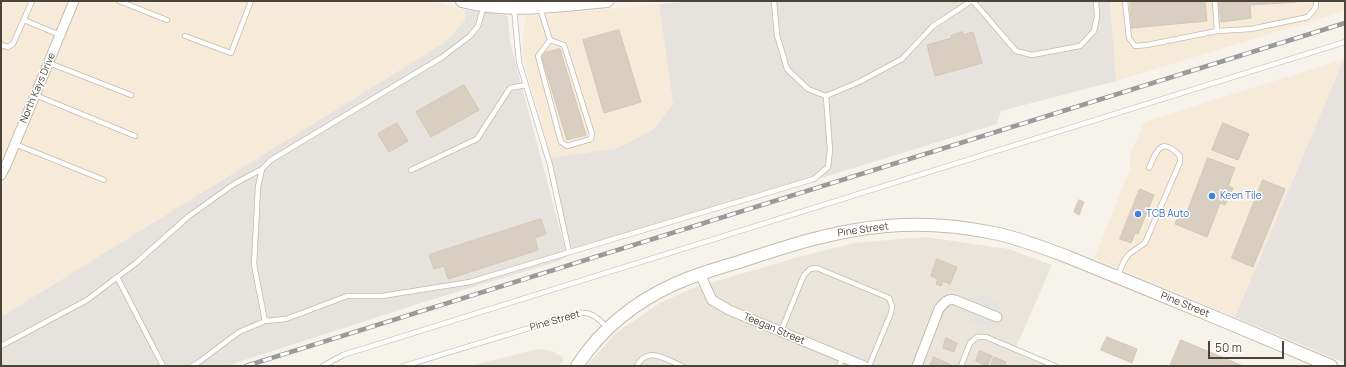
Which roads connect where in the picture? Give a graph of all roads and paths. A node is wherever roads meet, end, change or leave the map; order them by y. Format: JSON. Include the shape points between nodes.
{"nodes":[{"id":1,"x":32,"y":1,"type":"edge"},
{"id":2,"x":74,"y":1,"type":"edge"},
{"id":3,"x":119,"y":1,"type":"edge"},
{"id":4,"x":251,"y":1,"type":"edge"},
{"id":5,"x":462,"y":1,"type":"edge"},
{"id":6,"x":607,"y":1,"type":"edge"},
{"id":7,"x":774,"y":1,"type":"edge"},
{"id":8,"x":972,"y":1,"type":"edge"},
{"id":9,"x":1096,"y":1,"type":"edge"},
{"id":10,"x":1125,"y":1,"type":"edge"},
{"id":11,"x":1215,"y":1,"type":"edge"},
{"id":12,"x":1316,"y":1,"type":"edge"},
{"id":13,"x":484,"y":6,"type":"junction"},
{"id":14,"x":540,"y":7,"type":"junction"},
{"id":15,"x":514,"y":8,"type":"junction"},
{"id":16,"x":24,"y":20,"type":"junction"},
{"id":17,"x":167,"y":20,"type":"dead end"},
{"id":18,"x":1216,"y":31,"type":"junction"},
{"id":19,"x":60,"y":36,"type":"junction"},
{"id":20,"x":185,"y":36,"type":"dead end"},
{"id":21,"x":550,"y":40,"type":"junction"},
{"id":22,"x":1345,"y":42,"type":"edge"},
{"id":23,"x":1,"y":45,"type":"edge"},
{"id":24,"x":49,"y":63,"type":"junction"},
{"id":25,"x":526,"y":85,"type":"junction"},
{"id":26,"x":131,"y":95,"type":"dead end"},
{"id":27,"x":35,"y":96,"type":"junction"},
{"id":28,"x":826,"y":96,"type":"junction"},
{"id":29,"x":135,"y":136,"type":"dead end"},
{"id":30,"x":15,"y":144,"type":"junction"},
{"id":31,"x":1149,"y":168,"type":"dead end"},
{"id":32,"x":262,"y":169,"type":"junction"},
{"id":33,"x":411,"y":170,"type":"dead end"},
{"id":34,"x":1,"y":175,"type":"edge"},
{"id":35,"x":104,"y":180,"type":"dead end"},
{"id":36,"x":569,"y":252,"type":"junction"},
{"id":37,"x":700,"y":274,"type":"junction"},
{"id":38,"x":117,"y":277,"type":"junction"},
{"id":39,"x":1117,"y":277,"type":"junction"},
{"id":40,"x":997,"y":317,"type":"dead end"},
{"id":41,"x":266,"y":321,"type":"junction"},
{"id":42,"x":608,"y":328,"type":"junction"},
{"id":43,"x":781,"y":331,"type":"junction"},
{"id":44,"x":1,"y":346,"type":"edge"},
{"id":45,"x":841,"y":362,"type":"edge"},
{"id":46,"x":162,"y":366,"type":"edge"},
{"id":47,"x":192,"y":366,"type":"edge"},
{"id":48,"x":323,"y":366,"type":"edge"},
{"id":49,"x":404,"y":366,"type":"edge"},
{"id":50,"x":576,"y":366,"type":"edge"},
{"id":51,"x":637,"y":366,"type":"edge"},
{"id":52,"x":682,"y":366,"type":"edge"},
{"id":53,"x":864,"y":366,"type":"edge"},
{"id":54,"x":869,"y":366,"type":"edge"},
{"id":55,"x":917,"y":366,"type":"edge"},
{"id":56,"x":961,"y":366,"type":"edge"},
{"id":57,"x":1055,"y":366,"type":"edge"},
{"id":58,"x":1331,"y":366,"type":"edge"}],
"edges":[{"from":1,"to":16,"type":"lane"},
{"from":2,"to":19,"type":"street","name":"North Kays Drive"},
{"from":3,"to":17,"type":"lane"},
{"from":4,"to":20,"type":"lane","via":[[231,53]]},
{"from":5,"to":13,"type":"street"},
{"from":6,"to":14,"type":"street"},
{"from":7,"to":28,"type":"lane","via":[[776,35],[787,69],[808,88]]},
{"from":8,"to":9,"type":"lane","via":[[1016,51],[1032,55],[1080,46],[1094,31],[1097,17]]},
{"from":8,"to":28,"type":"lane","via":[[933,26],[902,59]]},
{"from":10,"to":18,"type":"lane","via":[[1128,38],[1135,46]]},
{"from":11,"to":18,"type":"lane"},
{"from":12,"to":18,"type":"lane","via":[[1316,7],[1308,17],[1251,29]]},
{"from":13,"to":15,"type":"street"},
{"from":13,"to":32,"type":"lane","via":[[478,26],[470,36],[441,58],[271,160]]},
{"from":14,"to":15,"type":"street"},
{"from":14,"to":21,"type":"lane"},
{"from":15,"to":25,"type":"lane","via":[[519,62]]},
{"from":16,"to":19,"type":"lane"},
{"from":16,"to":23,"type":"lane","via":[[13,44]]},
{"from":19,"to":24,"type":"street","name":"North Kays Drive"},
{"from":21,"to":21,"type":"lane","via":[[564,45],[592,134],[591,139],[567,146],[561,142],[538,56]]},
{"from":22,"to":48,"type":"lane","via":[[343,355]]},
{"from":24,"to":26,"type":"lane"},
{"from":24,"to":27,"type":"street","name":"North Kays Drive"},
{"from":25,"to":33,"type":"lane","via":[[510,88],[477,139]]},
{"from":25,"to":36,"type":"lane","via":[[550,165]]},
{"from":27,"to":29,"type":"lane"},
{"from":27,"to":30,"type":"street","name":"North Kays Drive"},
{"from":28,"to":36,"type":"lane","via":[[830,150],[828,167],[814,179]]},
{"from":30,"to":34,"type":"street","name":"North Kays Drive"},
{"from":30,"to":35,"type":"lane"},
{"from":31,"to":39,"type":"lane","via":[[1160,146],[1171,148],[1180,156],[1180,162],[1145,243],[1129,254]]},
{"from":32,"to":38,"type":"lane","via":[[234,184],[189,216]]},
{"from":32,"to":41,"type":"lane","via":[[258,187],[254,265]]},
{"from":36,"to":41,"type":"lane","via":[[470,282],[382,296],[347,296],[286,319]]},
{"from":37,"to":39,"type":"street","name":"Pine Street","via":[[824,236],[886,226],[920,225],[994,233],[1046,249]]},
{"from":37,"to":42,"type":"street","name":"Pine Street","via":[[646,299]]},
{"from":37,"to":43,"type":"street","name":"Teegan Street","via":[[712,300],[729,310]]},
{"from":38,"to":44,"type":"lane","via":[[87,300]]},
{"from":38,"to":46,"type":"lane"},
{"from":39,"to":58,"type":"street","name":"Pine Street"},
{"from":40,"to":55,"type":"street","via":[[955,300],[946,301],[939,309]]},
{"from":41,"to":47,"type":"lane","via":[[239,332]]},
{"from":42,"to":49,"type":"lane","name":"Pine Street","via":[[592,314],[579,313]]},
{"from":42,"to":50,"type":"street"},
{"from":43,"to":45,"type":"street","name":"Teegan Street"},
{"from":43,"to":54,"type":"lane","via":[[804,275],[810,269],[817,268],[889,298],[892,306],[890,313]]},
{"from":45,"to":53,"type":"street","name":"Teegan Street"},
{"from":51,"to":52,"type":"lane","via":[[647,355],[654,354]]},
{"from":56,"to":57,"type":"lane","via":[[970,343],[977,337],[986,337]]}]}
